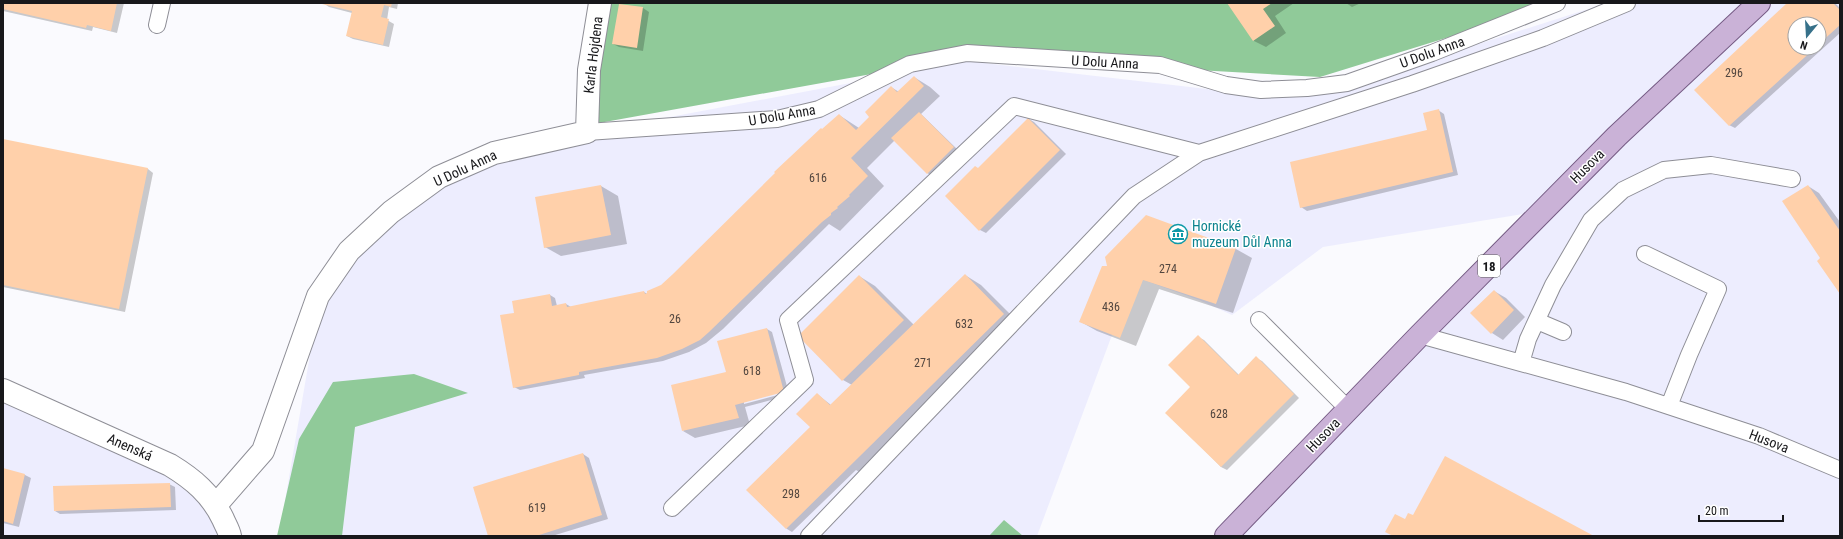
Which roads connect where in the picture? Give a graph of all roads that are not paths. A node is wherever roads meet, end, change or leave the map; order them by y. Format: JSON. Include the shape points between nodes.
{"nodes":[{"id":1,"x":162,"y":3,"type":"edge"},
{"id":2,"x":600,"y":3,"type":"edge"},
{"id":3,"x":1557,"y":3,"type":"edge"},
{"id":4,"x":1627,"y":3,"type":"edge"},
{"id":5,"x":1759,"y":3,"type":"edge"},
{"id":6,"x":157,"y":25,"type":"dead end"},
{"id":7,"x":587,"y":132,"type":"junction"},
{"id":8,"x":1198,"y":153,"type":"junction"},
{"id":9,"x":1792,"y":179,"type":"dead end"},
{"id":10,"x":1646,"y":254,"type":"dead end"},
{"id":11,"x":1258,"y":320,"type":"dead end"},
{"id":12,"x":1536,"y":321,"type":"junction"},
{"id":13,"x":1563,"y":332,"type":"dead end"},
{"id":14,"x":1420,"y":335,"type":"junction"},
{"id":15,"x":1521,"y":363,"type":"junction"},
{"id":16,"x":3,"y":390,"type":"edge"},
{"id":17,"x":1669,"y":406,"type":"junction"},
{"id":18,"x":1348,"y":410,"type":"junction"},
{"id":19,"x":1840,"y":470,"type":"edge"},
{"id":20,"x":216,"y":505,"type":"junction"},
{"id":21,"x":672,"y":508,"type":"dead end"},
{"id":22,"x":230,"y":536,"type":"edge"},
{"id":23,"x":809,"y":536,"type":"edge"},
{"id":24,"x":1226,"y":536,"type":"edge"}],
"edges":[{"from":1,"to":6,"type":"lane"},
{"from":2,"to":7,"type":"street","name":"Karla Hojdena","via":[[589,70]]},
{"from":3,"to":7,"type":"lane","name":"U Dolu Anna","via":[[1432,53],[1347,83],[1261,90],[1226,85],[1160,65],[967,53],[910,64],[818,109],[777,119]]},
{"from":4,"to":8,"type":"lane","via":[[1543,38],[1412,84]]},
{"from":5,"to":14,"type":"main road","name":"Husova","number":"18","via":[[1617,136]]},
{"from":7,"to":20,"type":"street","name":"U Dolu Anna","via":[[494,153],[439,178],[391,212],[349,251],[318,296],[263,451]]},
{"from":8,"to":21,"type":"lane","via":[[1014,106],[788,320],[805,380]]},
{"from":8,"to":23,"type":"lane","via":[[1134,196]]},
{"from":9,"to":12,"type":"lane","via":[[1711,165],[1664,170],[1623,190],[1591,220],[1552,285]]},
{"from":10,"to":17,"type":"lane","via":[[1718,289]]},
{"from":11,"to":18,"type":"lane"},
{"from":12,"to":13,"type":"lane"},
{"from":12,"to":15,"type":"lane"},
{"from":14,"to":15,"type":"lane","name":"Husova"},
{"from":14,"to":18,"type":"main road","name":"Husova","number":"18"},
{"from":15,"to":17,"type":"lane","name":"Husova"},
{"from":16,"to":20,"type":"street","name":"Anenská","via":[[170,465],[189,476]]},
{"from":17,"to":19,"type":"lane","name":"Husova","via":[[1759,436]]},
{"from":18,"to":24,"type":"main road","name":"Husova","number":"18"},
{"from":20,"to":22,"type":"street","name":"Anenská"}]}
